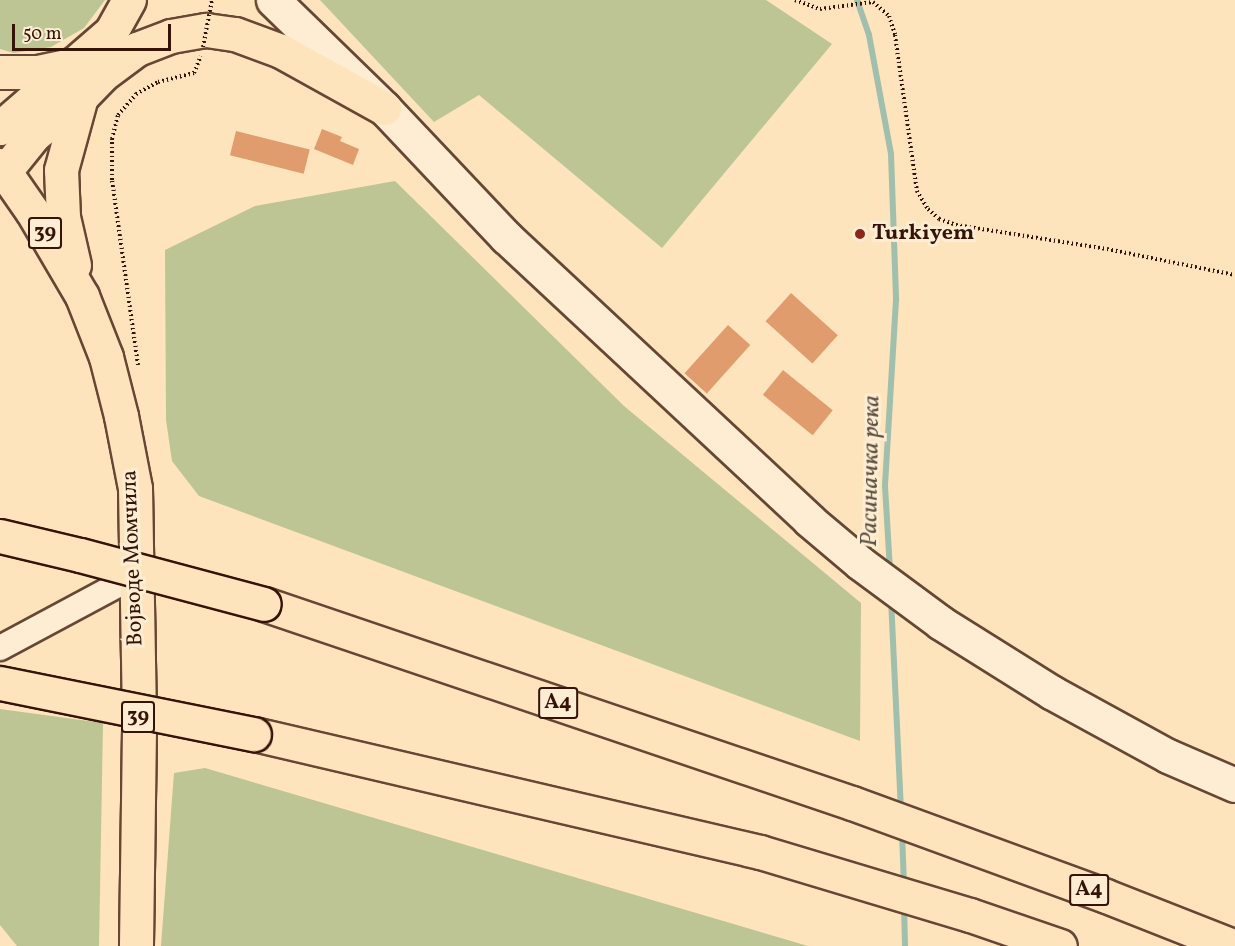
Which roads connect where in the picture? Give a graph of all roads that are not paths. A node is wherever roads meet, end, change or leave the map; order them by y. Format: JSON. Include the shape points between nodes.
{"nodes":[{"id":1,"x":129,"y":0,"type":"edge"},
{"id":2,"x":273,"y":0,"type":"edge"},
{"id":3,"x":76,"y":64,"type":"junction"},
{"id":4,"x":0,"y":72,"type":"edge"},
{"id":5,"x":81,"y":97,"type":"junction"},
{"id":6,"x":384,"y":108,"type":"junction"},
{"id":7,"x":0,"y":128,"type":"edge"},
{"id":8,"x":2,"y":168,"type":"edge"},
{"id":9,"x":82,"y":296,"type":"junction"},
{"id":10,"x":0,"y":536,"type":"edge"},
{"id":11,"x":136,"y":575,"type":"junction"},
{"id":12,"x":0,"y":648,"type":"edge"},
{"id":13,"x":0,"y":683,"type":"edge"},
{"id":14,"x":1235,"y":785,"type":"edge"},
{"id":15,"x":136,"y":946,"type":"edge"},
{"id":16,"x":1060,"y":946,"type":"edge"},
{"id":17,"x":1233,"y":946,"type":"edge"}],
"edges":[{"from":1,"to":3,"type":"main road","via":[[111,33]]},
{"from":2,"to":6,"type":"main road"},
{"from":3,"to":4,"type":"main road","via":[[38,72]]},
{"from":3,"to":7,"type":"main road"},
{"from":5,"to":6,"type":"main road","via":[[102,75],[137,49],[171,36],[206,30],[235,34],[281,51]]},
{"from":5,"to":8,"type":"main road","via":[[34,135]]},
{"from":5,"to":9,"type":"main road","via":[[61,170],[63,217]]},
{"from":6,"to":14,"type":"main road","via":[[506,237],[860,563],[941,623],[1061,697],[1168,756]]},
{"from":8,"to":9,"type":"main road","name":"Војводе Момчила","number":"39"},
{"from":9,"to":11,"type":"main road","name":"Војводе Момчила","number":"39","via":[[106,357],[135,488]]},
{"from":10,"to":17,"type":"main road","number":"A4","bridge":true,"via":[[264,604],[852,803]]},
{"from":11,"to":12,"type":"street"},
{"from":11,"to":15,"type":"main road","name":"Војводе Момчила","number":"39"},
{"from":13,"to":16,"type":"main road","bridge":true,"via":[[254,734],[760,852]]}]}
